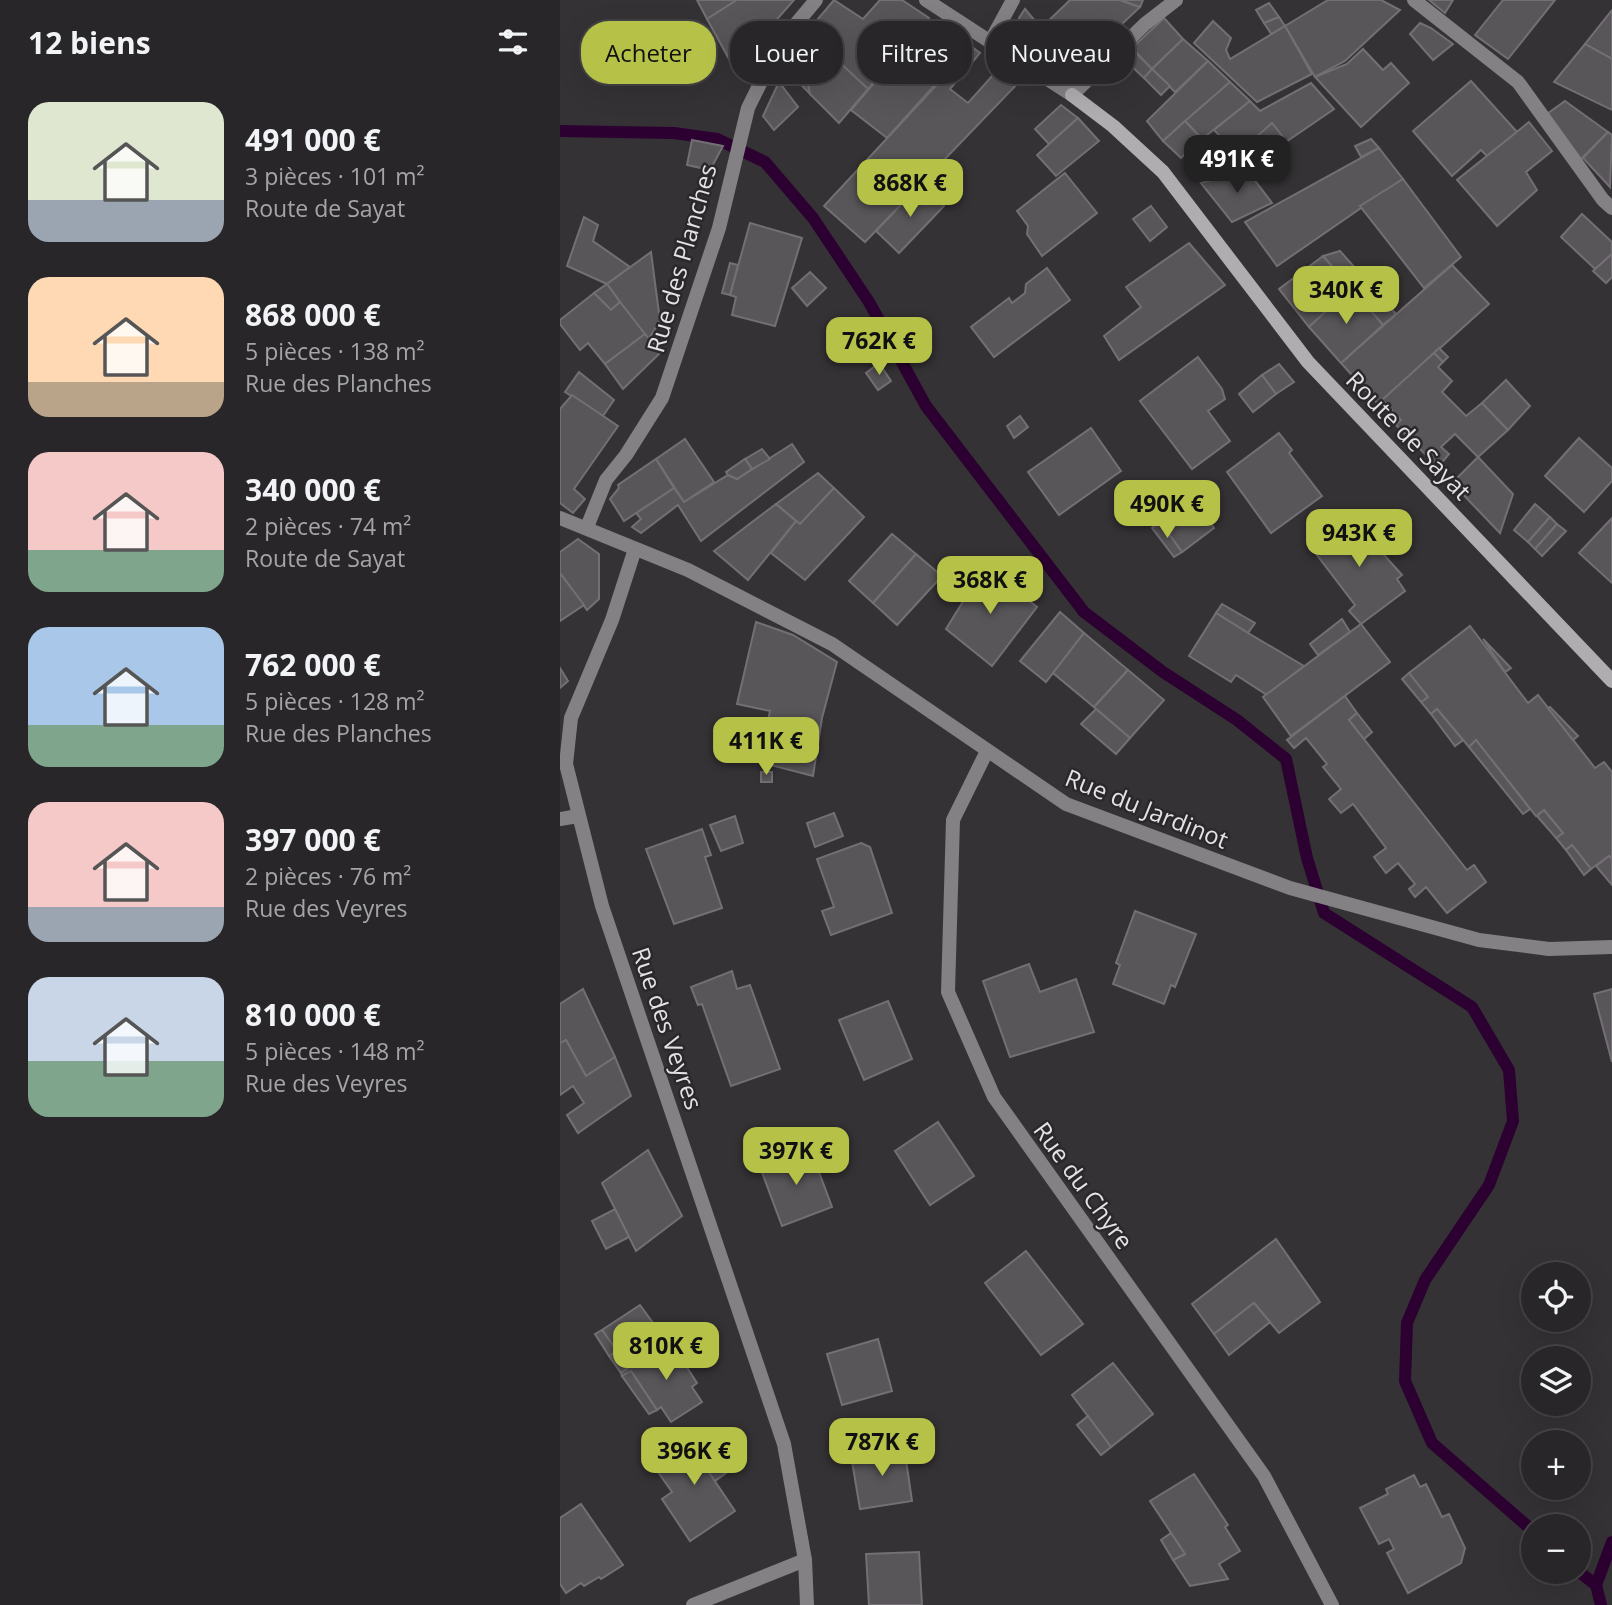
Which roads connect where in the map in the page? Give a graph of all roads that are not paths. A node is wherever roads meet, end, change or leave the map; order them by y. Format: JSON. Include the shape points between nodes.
{"nodes":[{"id":1,"x":816,"y":0,"type":"edge"},
{"id":2,"x":926,"y":0,"type":"edge"},
{"id":3,"x":1013,"y":0,"type":"edge"},
{"id":4,"x":1176,"y":0,"type":"edge"},
{"id":5,"x":1414,"y":0,"type":"edge"},
{"id":6,"x":1002,"y":21,"type":"edge"},
{"id":7,"x":986,"y":39,"type":"edge"},
{"id":8,"x":1055,"y":84,"type":"edge"},
{"id":9,"x":1072,"y":95,"type":"junction"},
{"id":10,"x":1612,"y":208,"type":"edge"},
{"id":11,"x":560,"y":518,"type":"edge"},
{"id":12,"x":587,"y":527,"type":"junction"},
{"id":13,"x":635,"y":550,"type":"junction"},
{"id":14,"x":1612,"y":681,"type":"edge"},
{"id":15,"x":566,"y":719,"type":"edge"},
{"id":16,"x":987,"y":751,"type":"junction"},
{"id":17,"x":578,"y":816,"type":"junction"},
{"id":18,"x":560,"y":819,"type":"edge"},
{"id":19,"x":1612,"y":947,"type":"edge"},
{"id":20,"x":805,"y":1560,"type":"junction"},
{"id":21,"x":693,"y":1605,"type":"edge"},
{"id":22,"x":807,"y":1605,"type":"edge"},
{"id":23,"x":1332,"y":1605,"type":"edge"}],
"edges":[{"from":1,"to":12,"type":"street","name":"Rue des Planches","via":[[780,43],[748,108],[719,228],[662,398],[606,480]]},
{"from":2,"to":7,"type":"street","name":"Route de Sayat"},
{"from":3,"to":6,"type":"street"},
{"from":4,"to":9,"type":"street"},
{"from":5,"to":10,"type":"street","via":[[1518,82]]},
{"from":8,"to":9,"type":"street","name":"Route de Sayat"},
{"from":9,"to":14,"type":"street","name":"Route de Sayat","via":[[1163,172],[1308,362]]},
{"from":11,"to":12,"type":"street","name":"Rue du Jardinot"},
{"from":12,"to":13,"type":"street","name":"Rue du Jardinot"},
{"from":13,"to":15,"type":"street","name":"Rue des Veyres","via":[[612,620]]},
{"from":13,"to":16,"type":"street","name":"Rue du Jardinot","via":[[688,570],[832,644]]},
{"from":15,"to":17,"type":"street","name":"Rue des Veyres","via":[[566,764]]},
{"from":16,"to":19,"type":"street","name":"Rue du Jardinot","via":[[1066,804],[1290,888],[1479,940],[1549,949]]},
{"from":16,"to":23,"type":"street","name":"Rue du Chyre","via":[[953,820],[948,992],[994,1097],[1264,1476]]},
{"from":17,"to":18,"type":"street"},
{"from":17,"to":20,"type":"street","name":"Rue des Veyres","via":[[602,906],[784,1444]]},
{"from":20,"to":21,"type":"street"},
{"from":20,"to":22,"type":"street","name":"Rue des Veyres"}]}
